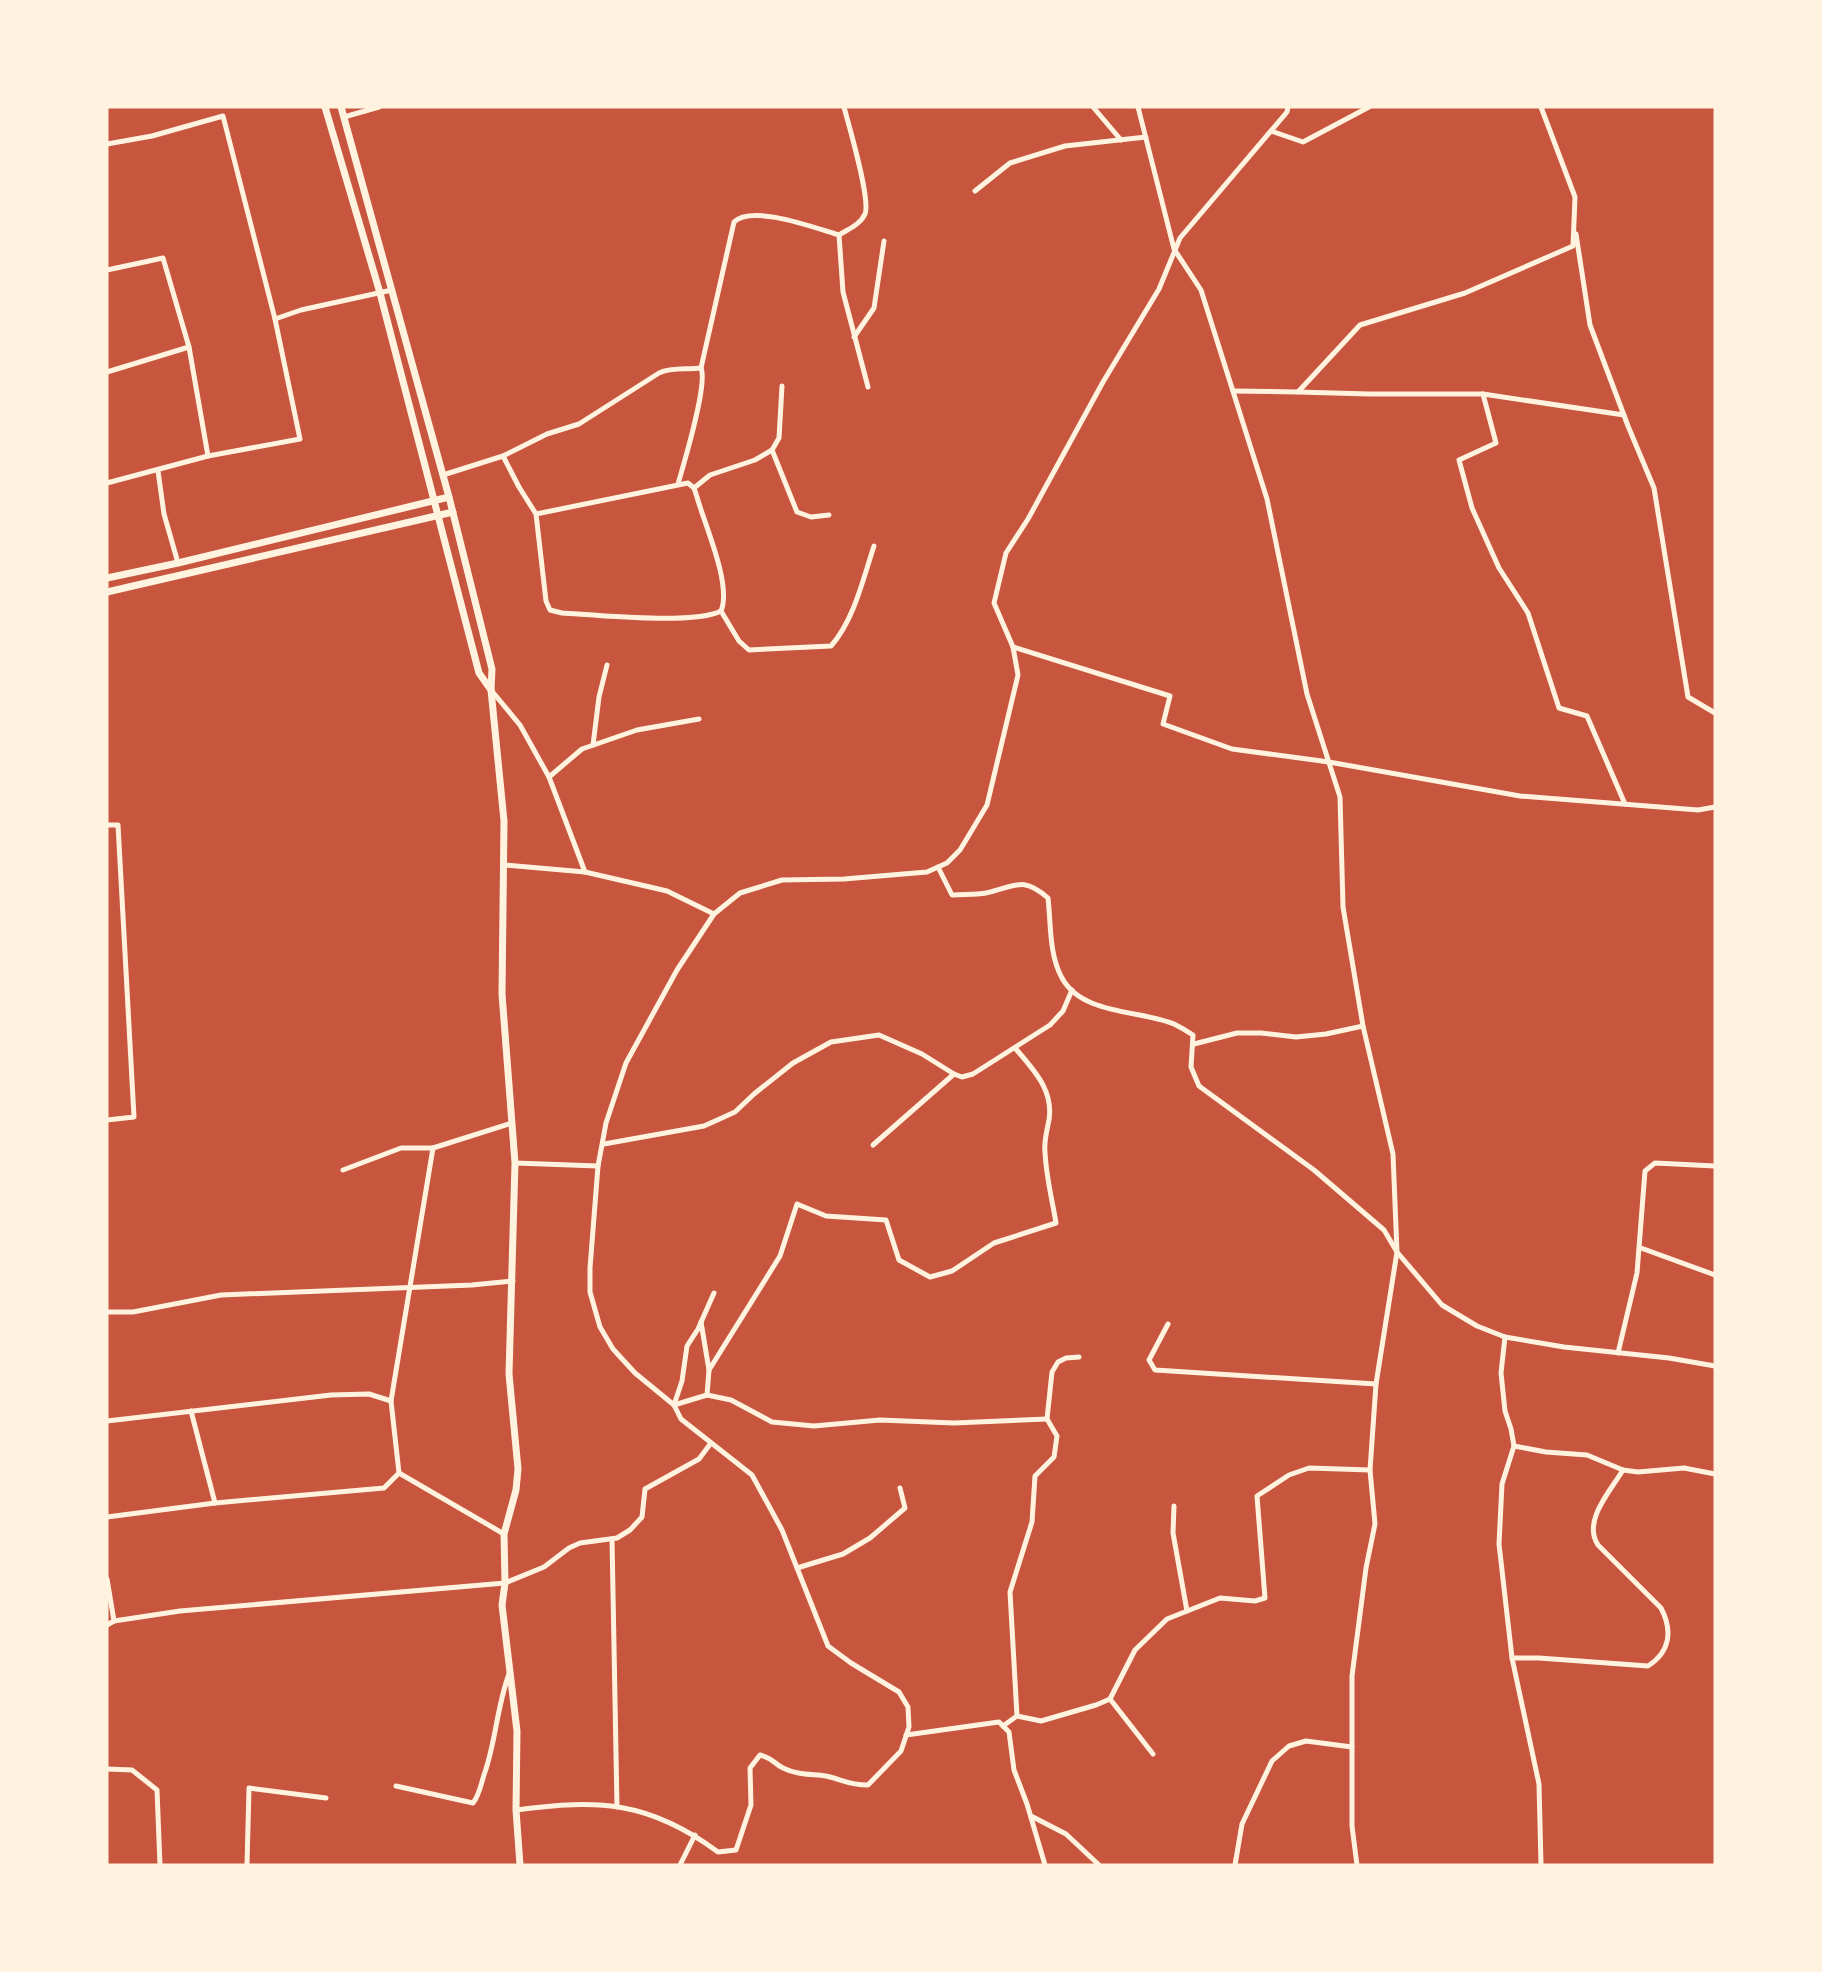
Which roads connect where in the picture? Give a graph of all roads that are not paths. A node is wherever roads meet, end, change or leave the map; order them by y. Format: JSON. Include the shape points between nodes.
{"nodes":[{"id":1,"x":324,"y":107,"type":"edge"},
{"id":2,"x":341,"y":107,"type":"edge"},
{"id":3,"x":379,"y":107,"type":"edge"},
{"id":4,"x":844,"y":107,"type":"edge"},
{"id":5,"x":1093,"y":107,"type":"edge"},
{"id":6,"x":1138,"y":107,"type":"edge"},
{"id":7,"x":1288,"y":107,"type":"edge"},
{"id":8,"x":1369,"y":107,"type":"edge"},
{"id":9,"x":1541,"y":107,"type":"edge"},
{"id":10,"x":344,"y":117,"type":"junction"},
{"id":11,"x":1271,"y":131,"type":"junction"},
{"id":12,"x":1146,"y":137,"type":"junction"},
{"id":13,"x":1121,"y":140,"type":"junction"},
{"id":14,"x":107,"y":144,"type":"edge"},
{"id":15,"x":975,"y":191,"type":"dead end"},
{"id":16,"x":1574,"y":220,"type":"junction"},
{"id":17,"x":839,"y":235,"type":"junction"},
{"id":18,"x":884,"y":241,"type":"dead end"},
{"id":19,"x":1174,"y":248,"type":"junction"},
{"id":20,"x":107,"y":270,"type":"edge"},
{"id":21,"x":392,"y":290,"type":"junction"},
{"id":22,"x":380,"y":293,"type":"junction"},
{"id":23,"x":275,"y":319,"type":"junction"},
{"id":24,"x":854,"y":337,"type":"junction"},
{"id":25,"x":189,"y":347,"type":"junction"},
{"id":26,"x":701,"y":368,"type":"junction"},
{"id":27,"x":107,"y":372,"type":"edge"},
{"id":28,"x":782,"y":386,"type":"dead end"},
{"id":29,"x":868,"y":387,"type":"dead end"},
{"id":30,"x":1233,"y":391,"type":"junction"},
{"id":31,"x":1298,"y":392,"type":"junction"},
{"id":32,"x":1483,"y":394,"type":"junction"},
{"id":33,"x":1623,"y":415,"type":"junction"},
{"id":34,"x":772,"y":450,"type":"junction"},
{"id":35,"x":208,"y":456,"type":"junction"},
{"id":36,"x":503,"y":456,"type":"junction"},
{"id":37,"x":158,"y":471,"type":"junction"},
{"id":38,"x":443,"y":475,"type":"junction"},
{"id":39,"x":107,"y":483,"type":"edge"},
{"id":40,"x":678,"y":484,"type":"junction"},
{"id":41,"x":694,"y":488,"type":"junction"},
{"id":42,"x":449,"y":497,"type":"junction"},
{"id":43,"x":435,"y":501,"type":"junction"},
{"id":44,"x":453,"y":512,"type":"junction"},
{"id":45,"x":536,"y":514,"type":"junction"},
{"id":46,"x":829,"y":515,"type":"dead end"},
{"id":47,"x":439,"y":516,"type":"junction"},
{"id":48,"x":874,"y":546,"type":"dead end"},
{"id":49,"x":178,"y":563,"type":"junction"},
{"id":50,"x":107,"y":578,"type":"edge"},
{"id":51,"x":107,"y":592,"type":"edge"},
{"id":52,"x":721,"y":611,"type":"junction"},
{"id":53,"x":1013,"y":647,"type":"junction"},
{"id":54,"x":607,"y":665,"type":"dead end"},
{"id":55,"x":491,"y":690,"type":"junction"},
{"id":56,"x":1715,"y":713,"type":"edge"},
{"id":57,"x":699,"y":719,"type":"dead end"},
{"id":58,"x":593,"y":745,"type":"junction"},
{"id":59,"x":1329,"y":762,"type":"junction"},
{"id":60,"x":549,"y":777,"type":"junction"},
{"id":61,"x":1625,"y":804,"type":"junction"},
{"id":62,"x":1715,"y":807,"type":"edge"},
{"id":63,"x":107,"y":825,"type":"edge"},
{"id":64,"x":505,"y":865,"type":"junction"},
{"id":65,"x":938,"y":867,"type":"junction"},
{"id":66,"x":584,"y":872,"type":"junction"},
{"id":67,"x":715,"y":914,"type":"junction"},
{"id":68,"x":1072,"y":990,"type":"junction"},
{"id":69,"x":1363,"y":1026,"type":"junction"},
{"id":70,"x":1194,"y":1044,"type":"junction"},
{"id":71,"x":1016,"y":1048,"type":"junction"},
{"id":72,"x":954,"y":1074,"type":"junction"},
{"id":73,"x":107,"y":1120,"type":"edge"},
{"id":74,"x":512,"y":1122,"type":"junction"},
{"id":75,"x":604,"y":1144,"type":"junction"},
{"id":76,"x":873,"y":1145,"type":"dead end"},
{"id":77,"x":433,"y":1148,"type":"junction"},
{"id":78,"x":515,"y":1163,"type":"junction"},
{"id":79,"x":598,"y":1166,"type":"junction"},
{"id":80,"x":1715,"y":1166,"type":"edge"},
{"id":81,"x":344,"y":1170,"type":"dead end"},
{"id":82,"x":1641,"y":1248,"type":"junction"},
{"id":83,"x":1397,"y":1252,"type":"junction"},
{"id":84,"x":1715,"y":1275,"type":"edge"},
{"id":85,"x":513,"y":1281,"type":"junction"},
{"id":86,"x":411,"y":1288,"type":"junction"},
{"id":87,"x":714,"y":1293,"type":"dead end"},
{"id":88,"x":107,"y":1312,"type":"edge"},
{"id":89,"x":701,"y":1322,"type":"junction"},
{"id":90,"x":1168,"y":1324,"type":"dead end"},
{"id":91,"x":1505,"y":1337,"type":"junction"},
{"id":92,"x":1618,"y":1353,"type":"junction"},
{"id":93,"x":1079,"y":1357,"type":"dead end"},
{"id":94,"x":1715,"y":1366,"type":"edge"},
{"id":95,"x":709,"y":1370,"type":"junction"},
{"id":96,"x":1376,"y":1384,"type":"junction"},
{"id":97,"x":708,"y":1395,"type":"junction"},
{"id":98,"x":391,"y":1401,"type":"junction"},
{"id":99,"x":674,"y":1405,"type":"junction"},
{"id":100,"x":191,"y":1411,"type":"junction"},
{"id":101,"x":1046,"y":1419,"type":"junction"},
{"id":102,"x":107,"y":1421,"type":"edge"},
{"id":103,"x":711,"y":1443,"type":"junction"},
{"id":104,"x":1514,"y":1446,"type":"junction"},
{"id":105,"x":1370,"y":1470,"type":"junction"},
{"id":106,"x":1623,"y":1470,"type":"junction"},
{"id":107,"x":399,"y":1473,"type":"junction"},
{"id":108,"x":1715,"y":1474,"type":"edge"},
{"id":109,"x":900,"y":1489,"type":"dead end"},
{"id":110,"x":215,"y":1503,"type":"junction"},
{"id":111,"x":1174,"y":1506,"type":"dead end"},
{"id":112,"x":107,"y":1517,"type":"edge"},
{"id":113,"x":504,"y":1534,"type":"junction"},
{"id":114,"x":612,"y":1539,"type":"junction"},
{"id":115,"x":797,"y":1568,"type":"junction"},
{"id":116,"x":107,"y":1579,"type":"edge"},
{"id":117,"x":505,"y":1583,"type":"junction"},
{"id":118,"x":1187,"y":1611,"type":"junction"},
{"id":119,"x":114,"y":1621,"type":"junction"},
{"id":120,"x":107,"y":1625,"type":"edge"},
{"id":121,"x":1513,"y":1658,"type":"junction"},
{"id":122,"x":510,"y":1671,"type":"junction"},
{"id":123,"x":1110,"y":1699,"type":"junction"},
{"id":124,"x":1017,"y":1716,"type":"junction"},
{"id":125,"x":1003,"y":1726,"type":"junction"},
{"id":126,"x":906,"y":1735,"type":"junction"},
{"id":127,"x":1352,"y":1747,"type":"junction"},
{"id":128,"x":1153,"y":1754,"type":"dead end"},
{"id":129,"x":107,"y":1769,"type":"edge"},
{"id":130,"x":396,"y":1786,"type":"dead end"},
{"id":131,"x":326,"y":1798,"type":"dead end"},
{"id":132,"x":617,"y":1807,"type":"junction"},
{"id":133,"x":516,"y":1810,"type":"junction"},
{"id":134,"x":1031,"y":1816,"type":"junction"},
{"id":135,"x":695,"y":1835,"type":"junction"},
{"id":136,"x":160,"y":1865,"type":"edge"},
{"id":137,"x":247,"y":1865,"type":"edge"},
{"id":138,"x":520,"y":1865,"type":"edge"},
{"id":139,"x":680,"y":1865,"type":"edge"},
{"id":140,"x":1045,"y":1865,"type":"edge"},
{"id":141,"x":1099,"y":1865,"type":"edge"},
{"id":142,"x":1235,"y":1865,"type":"edge"},
{"id":143,"x":1357,"y":1865,"type":"edge"},
{"id":144,"x":1541,"y":1865,"type":"edge"}],
"edges":[{"from":1,"to":22,"type":"street"},
{"from":2,"to":10,"type":"street"},
{"from":3,"to":10,"type":"street"},
{"from":4,"to":17,"type":"street","via":[[866,213],[857,225]]},
{"from":5,"to":13,"type":"street"},
{"from":6,"to":12,"type":"street"},
{"from":7,"to":11,"type":"street"},
{"from":8,"to":11,"type":"street","via":[[1303,142]]},
{"from":9,"to":16,"type":"street","via":[[1575,197]]},
{"from":10,"to":21,"type":"street"},
{"from":11,"to":19,"type":"street"},
{"from":12,"to":13,"type":"street"},
{"from":12,"to":19,"type":"street"},
{"from":13,"to":15,"type":"street","via":[[1065,146],[1010,163]]},
{"from":14,"to":23,"type":"street","via":[[223,116]]},
{"from":16,"to":31,"type":"street","via":[[1573,246],[1465,293],[1360,326]]},
{"from":16,"to":33,"type":"street","via":[[1590,325]]},
{"from":17,"to":24,"type":"street","via":[[843,292]]},
{"from":17,"to":26,"type":"street","via":[[763,215],[739,217],[734,222]]},
{"from":18,"to":24,"type":"street","via":[[874,307]]},
{"from":19,"to":30,"type":"street","via":[[1201,289]]},
{"from":19,"to":53,"type":"street","via":[[1158,289],[1006,553],[994,603]]},
{"from":20,"to":25,"type":"street","via":[[163,258]]},
{"from":21,"to":22,"type":"street"},
{"from":21,"to":38,"type":"street"},
{"from":22,"to":23,"type":"street"},
{"from":22,"to":43,"type":"street"},
{"from":23,"to":35,"type":"street","via":[[300,439]]},
{"from":24,"to":29,"type":"street"},
{"from":25,"to":27,"type":"street"},
{"from":25,"to":35,"type":"street"},
{"from":26,"to":36,"type":"street","via":[[670,368],[579,424]]},
{"from":26,"to":40,"type":"street","via":[[700,397]]},
{"from":28,"to":34,"type":"street","via":[[779,438]]},
{"from":30,"to":31,"type":"street"},
{"from":30,"to":59,"type":"street","via":[[1267,499],[1307,694]]},
{"from":31,"to":32,"type":"street"},
{"from":32,"to":33,"type":"street"},
{"from":32,"to":61,"type":"street","via":[[1496,443],[1459,460],[1472,508],[1499,568],[1528,613],[1559,708],[1587,716]]},
{"from":33,"to":56,"type":"street","via":[[1654,488],[1688,697]]},
{"from":34,"to":41,"type":"street","via":[[710,475]]},
{"from":34,"to":46,"type":"street","via":[[797,512],[811,517]]},
{"from":35,"to":37,"type":"street"},
{"from":36,"to":38,"type":"street"},
{"from":36,"to":45,"type":"street"},
{"from":37,"to":39,"type":"street"},
{"from":37,"to":49,"type":"street"},
{"from":38,"to":42,"type":"street"},
{"from":40,"to":41,"type":"street"},
{"from":40,"to":45,"type":"street"},
{"from":41,"to":52,"type":"street","via":[[724,583]]},
{"from":42,"to":43,"type":"street"},
{"from":42,"to":44,"type":"street"},
{"from":43,"to":47,"type":"street"},
{"from":43,"to":49,"type":"street"},
{"from":44,"to":47,"type":"street"},
{"from":44,"to":55,"type":"street","via":[[492,669]]},
{"from":45,"to":52,"type":"street","via":[[545,601],[550,610],[665,617]]},
{"from":47,"to":51,"type":"street"},
{"from":47,"to":55,"type":"street","via":[[478,673]]},
{"from":48,"to":52,"type":"street","via":[[858,596],[831,646],[749,650]]},
{"from":49,"to":50,"type":"street"},
{"from":53,"to":59,"type":"street","via":[[1170,696],[1163,724],[1232,749]]},
{"from":53,"to":65,"type":"street","via":[[1018,675],[987,805],[960,850]]},
{"from":54,"to":58,"type":"street"},
{"from":55,"to":60,"type":"street","via":[[520,725]]},
{"from":55,"to":64,"type":"street"},
{"from":57,"to":58,"type":"street","via":[[637,730]]},
{"from":58,"to":60,"type":"street"},
{"from":59,"to":61,"type":"street","via":[[1520,796]]},
{"from":59,"to":69,"type":"street","via":[[1340,797],[1343,907]]},
{"from":60,"to":66,"type":"street"},
{"from":61,"to":62,"type":"street","via":[[1698,810]]},
{"from":63,"to":73,"type":"street","via":[[118,825],[134,1117]]},
{"from":64,"to":66,"type":"street"},
{"from":64,"to":74,"type":"street","via":[[502,994]]},
{"from":65,"to":67,"type":"street","via":[[927,872],[844,879],[782,880],[740,893]]},
{"from":65,"to":68,"type":"street","via":[[952,895],[1017,884],[1035,886],[1048,898],[1053,950],[1062,978]]},
{"from":66,"to":67,"type":"street","via":[[667,891]]},
{"from":67,"to":75,"type":"street","via":[[677,970],[626,1063]]},
{"from":68,"to":70,"type":"street","via":[[1093,1004],[1173,1024],[1193,1035]]},
{"from":68,"to":71,"type":"street","via":[[1063,1011],[1050,1025]]},
{"from":69,"to":70,"type":"street","via":[[1296,1037],[1237,1033]]},
{"from":69,"to":83,"type":"street","via":[[1393,1154]]},
{"from":70,"to":83,"type":"street","via":[[1192,1068],[1199,1086],[1314,1170],[1384,1230]]},
{"from":71,"to":72,"type":"street","via":[[974,1074]]},
{"from":71,"to":95,"type":"street","via":[[1040,1076],[1047,1093],[1045,1156],[1056,1223],[994,1243],[952,1271],[930,1277],[899,1260],[886,1220],[826,1216],[797,1205],[780,1256]]},
{"from":72,"to":75,"type":"street","via":[[880,1035],[831,1042],[793,1063],[735,1112],[704,1126]]},
{"from":72,"to":76,"type":"street"},
{"from":74,"to":77,"type":"street"},
{"from":74,"to":78,"type":"street"},
{"from":75,"to":79,"type":"street"},
{"from":77,"to":81,"type":"street","via":[[401,1148]]},
{"from":77,"to":86,"type":"street"},
{"from":78,"to":79,"type":"street"},
{"from":78,"to":85,"type":"street"},
{"from":79,"to":99,"type":"street","via":[[590,1292],[600,1327],[612,1349]]},
{"from":80,"to":82,"type":"street","via":[[1649,1166],[1643,1180]]},
{"from":82,"to":84,"type":"street"},
{"from":82,"to":92,"type":"street"},
{"from":83,"to":91,"type":"street","via":[[1442,1305]]},
{"from":83,"to":96,"type":"street"},
{"from":85,"to":86,"type":"street"},
{"from":85,"to":113,"type":"street","via":[[510,1392],[518,1469]]},
{"from":86,"to":88,"type":"street","via":[[221,1295],[133,1312]]},
{"from":86,"to":98,"type":"street"},
{"from":87,"to":89,"type":"street"},
{"from":89,"to":95,"type":"street"},
{"from":89,"to":99,"type":"street","via":[[687,1346]]},
{"from":90,"to":96,"type":"street","via":[[1149,1360],[1155,1370]]},
{"from":91,"to":92,"type":"street"},
{"from":91,"to":104,"type":"street","via":[[1505,1411]]},
{"from":92,"to":94,"type":"street"},
{"from":93,"to":101,"type":"street","via":[[1058,1362],[1052,1372]]},
{"from":95,"to":97,"type":"street"},
{"from":96,"to":105,"type":"street"},
{"from":97,"to":99,"type":"street"},
{"from":97,"to":101,"type":"street","via":[[732,1400],[772,1422],[814,1426],[880,1420]]},
{"from":98,"to":100,"type":"street","via":[[369,1394],[331,1395]]},
{"from":98,"to":107,"type":"street"},
{"from":99,"to":103,"type":"street","via":[[681,1419]]},
{"from":100,"to":102,"type":"street"},
{"from":100,"to":110,"type":"street"},
{"from":101,"to":124,"type":"street","via":[[1057,1436],[1054,1457],[1035,1476],[1032,1522],[1010,1592]]},
{"from":103,"to":114,"type":"street","via":[[699,1459],[645,1489],[642,1517]]},
{"from":103,"to":115,"type":"street","via":[[752,1475]]},
{"from":104,"to":106,"type":"street","via":[[1587,1455]]},
{"from":104,"to":121,"type":"street","via":[[1502,1484],[1499,1544]]},
{"from":105,"to":118,"type":"street","via":[[1309,1468],[1257,1496],[1265,1598],[1220,1598]]},
{"from":105,"to":127,"type":"street","via":[[1375,1524],[1352,1676]]},
{"from":106,"to":108,"type":"street","via":[[1684,1468]]},
{"from":106,"to":121,"type":"street","via":[[1595,1516],[1592,1532],[1598,1545],[1661,1608],[1669,1631],[1667,1645],[1648,1666]]},
{"from":107,"to":110,"type":"street","via":[[384,1488]]},
{"from":107,"to":113,"type":"street"},
{"from":109,"to":115,"type":"street","via":[[905,1508],[870,1538],[843,1554]]},
{"from":110,"to":112,"type":"street"},
{"from":111,"to":118,"type":"street","via":[[1173,1533]]},
{"from":113,"to":117,"type":"street"},
{"from":114,"to":117,"type":"street","via":[[580,1543],[544,1567]]},
{"from":114,"to":132,"type":"street"},
{"from":115,"to":126,"type":"street","via":[[828,1646],[898,1692],[908,1707]]},
{"from":116,"to":119,"type":"street"},
{"from":117,"to":119,"type":"street","via":[[180,1611]]},
{"from":117,"to":122,"type":"street","via":[[502,1605]]},
{"from":118,"to":123,"type":"street","via":[[1167,1619],[1135,1650]]},
{"from":119,"to":120,"type":"street"},
{"from":121,"to":144,"type":"street","via":[[1539,1784]]},
{"from":122,"to":130,"type":"street","via":[[491,1755],[472,1803]]},
{"from":122,"to":133,"type":"street","via":[[517,1731]]},
{"from":123,"to":124,"type":"street","via":[[1041,1721]]},
{"from":123,"to":128,"type":"street"},
{"from":124,"to":125,"type":"street"},
{"from":125,"to":126,"type":"street","via":[[999,1722]]},
{"from":125,"to":134,"type":"street","via":[[1009,1732],[1014,1770]]},
{"from":126,"to":135,"type":"street","via":[[901,1751],[868,1785],[802,1775],[760,1755],[750,1768],[751,1805],[736,1850],[718,1852]]},
{"from":127,"to":142,"type":"street","via":[[1306,1741],[1289,1746],[1272,1760],[1242,1824]]},
{"from":127,"to":143,"type":"street"},
{"from":129,"to":136,"type":"street","via":[[132,1770],[157,1790]]},
{"from":131,"to":137,"type":"street","via":[[249,1787]]},
{"from":132,"to":133,"type":"street"},
{"from":132,"to":135,"type":"street","via":[[641,1810]]},
{"from":133,"to":138,"type":"street"},
{"from":134,"to":140,"type":"street"},
{"from":134,"to":141,"type":"street","via":[[1066,1834]]},
{"from":135,"to":139,"type":"street"}]}
